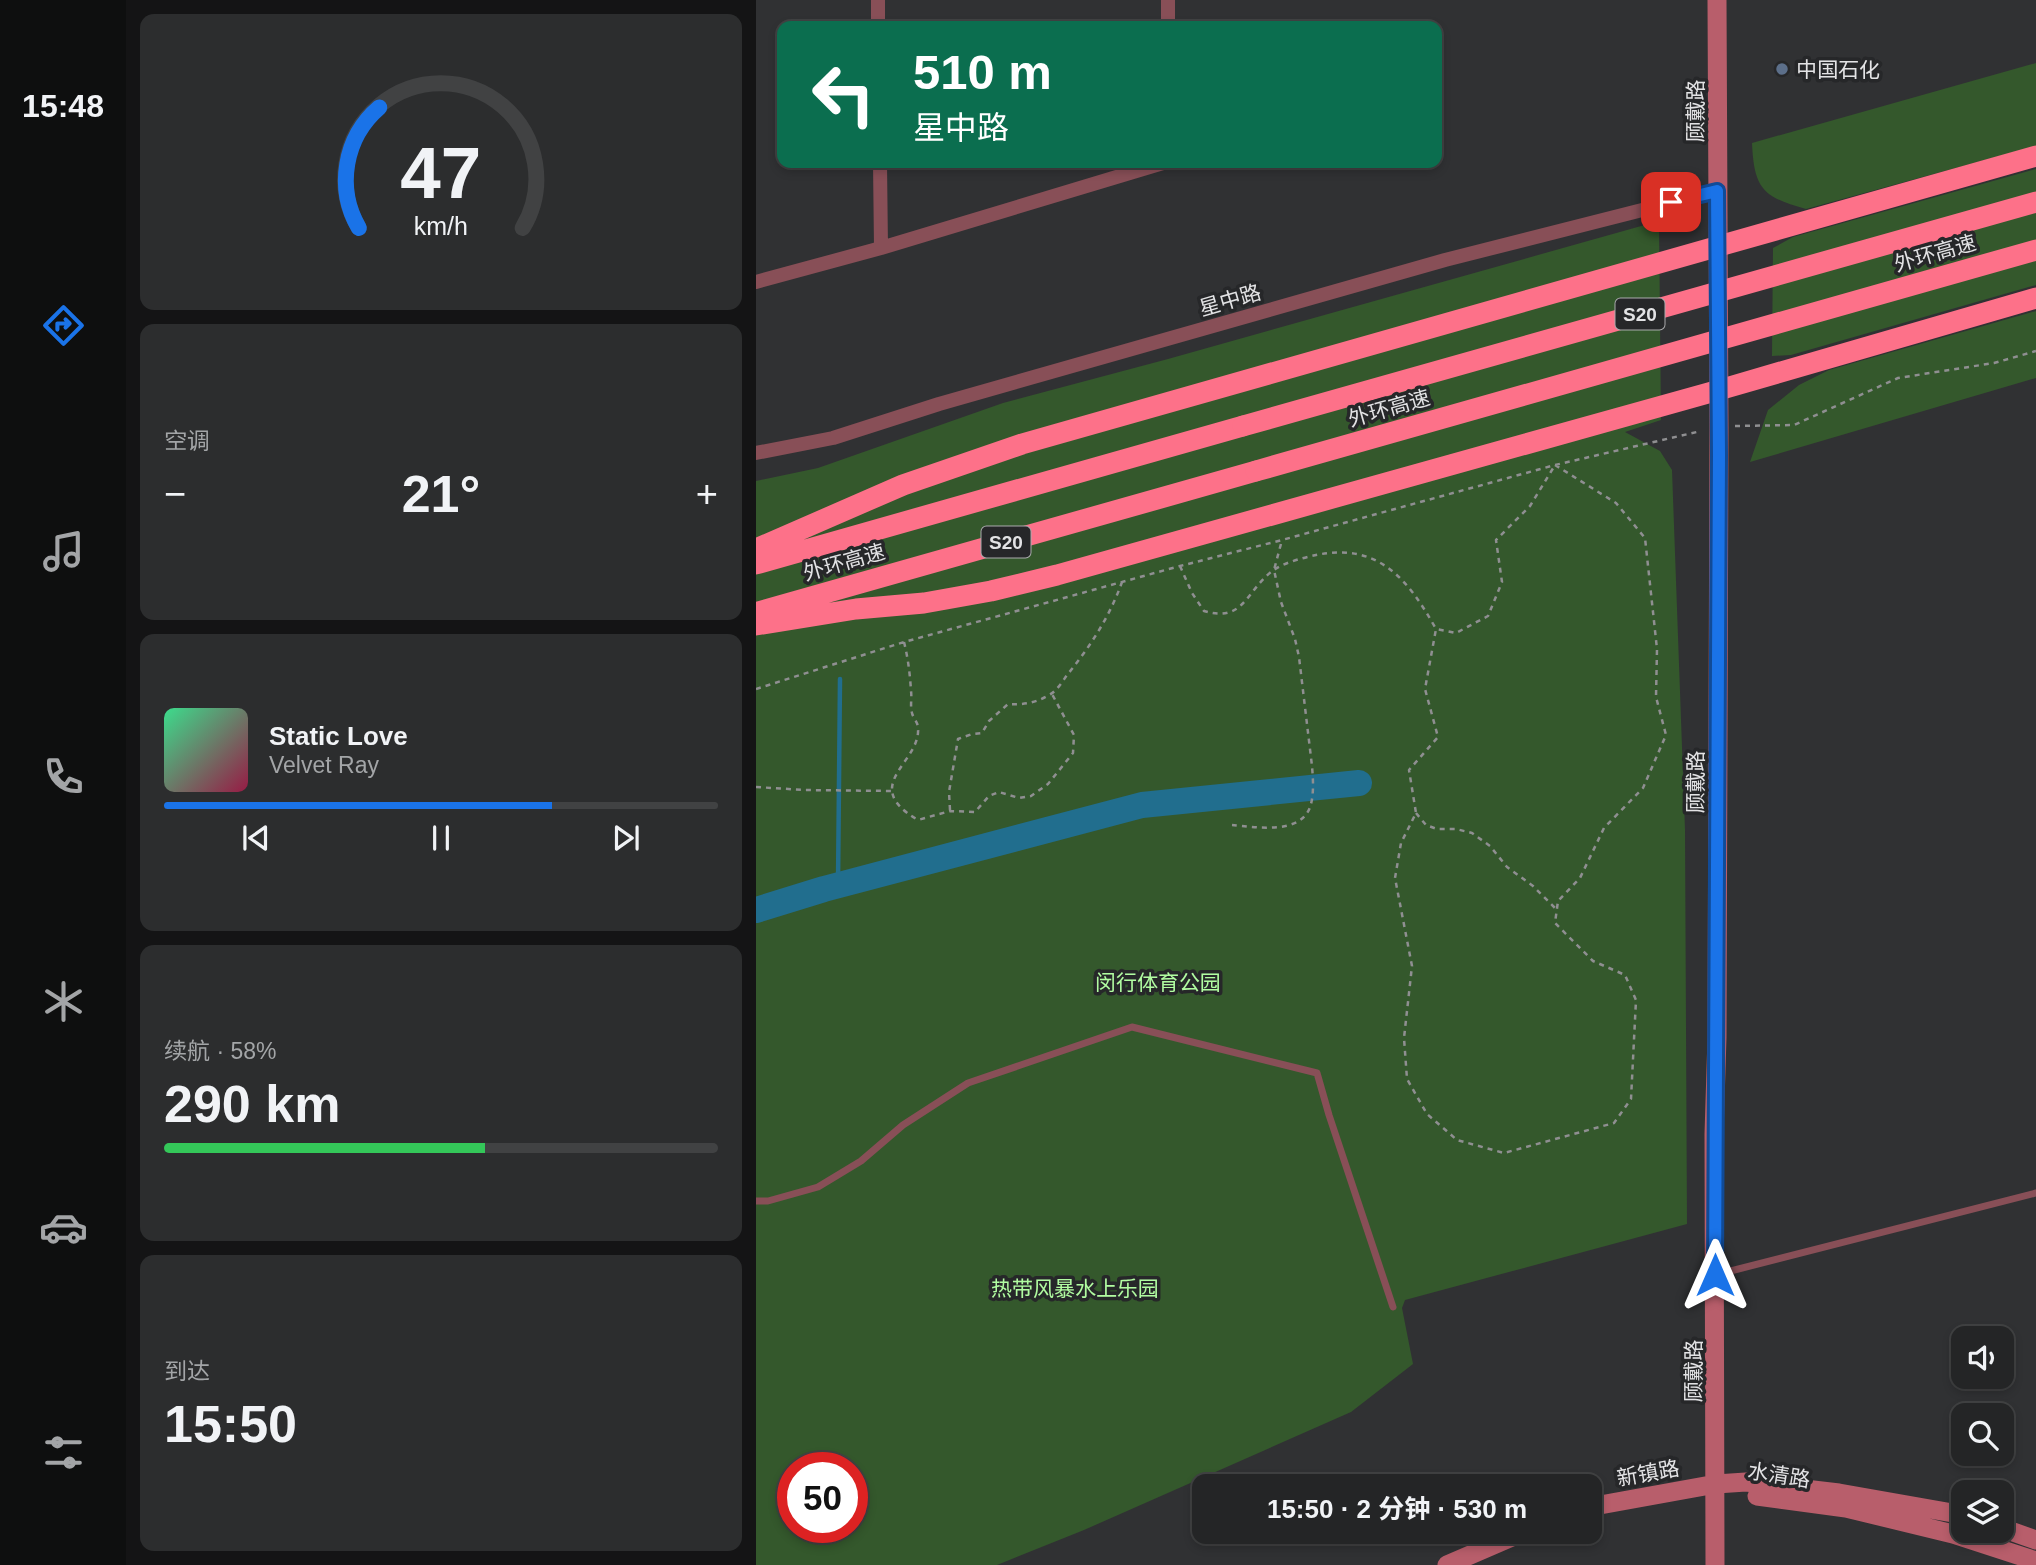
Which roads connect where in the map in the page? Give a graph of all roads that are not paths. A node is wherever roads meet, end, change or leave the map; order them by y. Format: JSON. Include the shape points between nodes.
{"nodes":[{"id":1,"x":878,"y":0,"type":"edge"},
{"id":2,"x":1168,"y":0,"type":"edge"},
{"id":3,"x":1717,"y":0,"type":"edge"},
{"id":4,"x":878,"y":21,"type":"edge"},
{"id":5,"x":1168,"y":21,"type":"edge"},
{"id":6,"x":2036,"y":156,"type":"edge"},
{"id":7,"x":880,"y":168,"type":"edge"},
{"id":8,"x":1146,"y":168,"type":"edge"},
{"id":9,"x":1717,"y":191,"type":"junction"},
{"id":10,"x":2036,"y":202,"type":"edge"},
{"id":11,"x":1718,"y":247,"type":"junction"},
{"id":12,"x":881,"y":248,"type":"junction"},
{"id":13,"x":2036,"y":250,"type":"edge"},
{"id":14,"x":756,"y":282,"type":"edge"},
{"id":15,"x":2036,"y":298,"type":"edge"},
{"id":16,"x":1719,"y":390,"type":"junction"},
{"id":17,"x":756,"y":453,"type":"edge"},
{"id":18,"x":756,"y":549,"type":"edge"},
{"id":19,"x":756,"y":564,"type":"edge"},
{"id":20,"x":756,"y":613,"type":"edge"},
{"id":21,"x":756,"y":625,"type":"edge"},
{"id":22,"x":2036,"y":1193,"type":"edge"},
{"id":23,"x":756,"y":1201,"type":"edge"},
{"id":24,"x":1715,"y":1275,"type":"junction"},
{"id":25,"x":1393,"y":1307,"type":"dead end"},
{"id":26,"x":1716,"y":1484,"type":"junction"},
{"id":27,"x":1602,"y":1505,"type":"edge"},
{"id":28,"x":1951,"y":1513,"type":"edge"},
{"id":29,"x":2014,"y":1532,"type":"edge"},
{"id":30,"x":2036,"y":1540,"type":"edge"},
{"id":31,"x":1496,"y":1544,"type":"edge"},
{"id":32,"x":2036,"y":1561,"type":"edge"},
{"id":33,"x":1447,"y":1565,"type":"edge"},
{"id":34,"x":1715,"y":1565,"type":"edge"}],
"edges":[{"from":1,"to":4,"type":"street"},
{"from":2,"to":5,"type":"street"},
{"from":3,"to":9,"type":"main road","name":"顾戴路"},
{"from":6,"to":11,"type":"highway"},
{"from":7,"to":12,"type":"street"},
{"from":8,"to":12,"type":"street"},
{"from":9,"to":11,"type":"main road","name":"顾戴路"},
{"from":9,"to":17,"type":"street","name":"星中路","via":[[1445,260],[833,438]]},
{"from":10,"to":19,"type":"highway","name":"外环高速","number":"S20","bridge":true},
{"from":11,"to":16,"type":"main road","name":"顾戴路"},
{"from":11,"to":18,"type":"highway","via":[[1022,444],[903,485]]},
{"from":12,"to":14,"type":"street"},
{"from":13,"to":20,"type":"highway","name":"外环高速","number":"S20","bridge":true},
{"from":15,"to":16,"type":"highway"},
{"from":16,"to":21,"type":"highway","via":[[1057,575],[924,603]]},
{"from":16,"to":24,"type":"main road","name":"顾戴路"},
{"from":22,"to":24,"type":"lane"},
{"from":23,"to":25,"type":"lane","via":[[818,1187],[968,1083],[1132,1027],[1317,1073]]},
{"from":24,"to":26,"type":"main road","name":"顾戴路"},
{"from":26,"to":27,"type":"main road","name":"新镇路"},
{"from":26,"to":28,"type":"main road","name":"水清路","via":[[1746,1482],[1839,1493]]},
{"from":26,"to":32,"type":"main road","name":"水清路","via":[[1745,1495],[1873,1514]]},
{"from":26,"to":34,"type":"main road","name":"顾戴路"},
{"from":29,"to":30,"type":"main road"},
{"from":31,"to":33,"type":"main road"}]}
